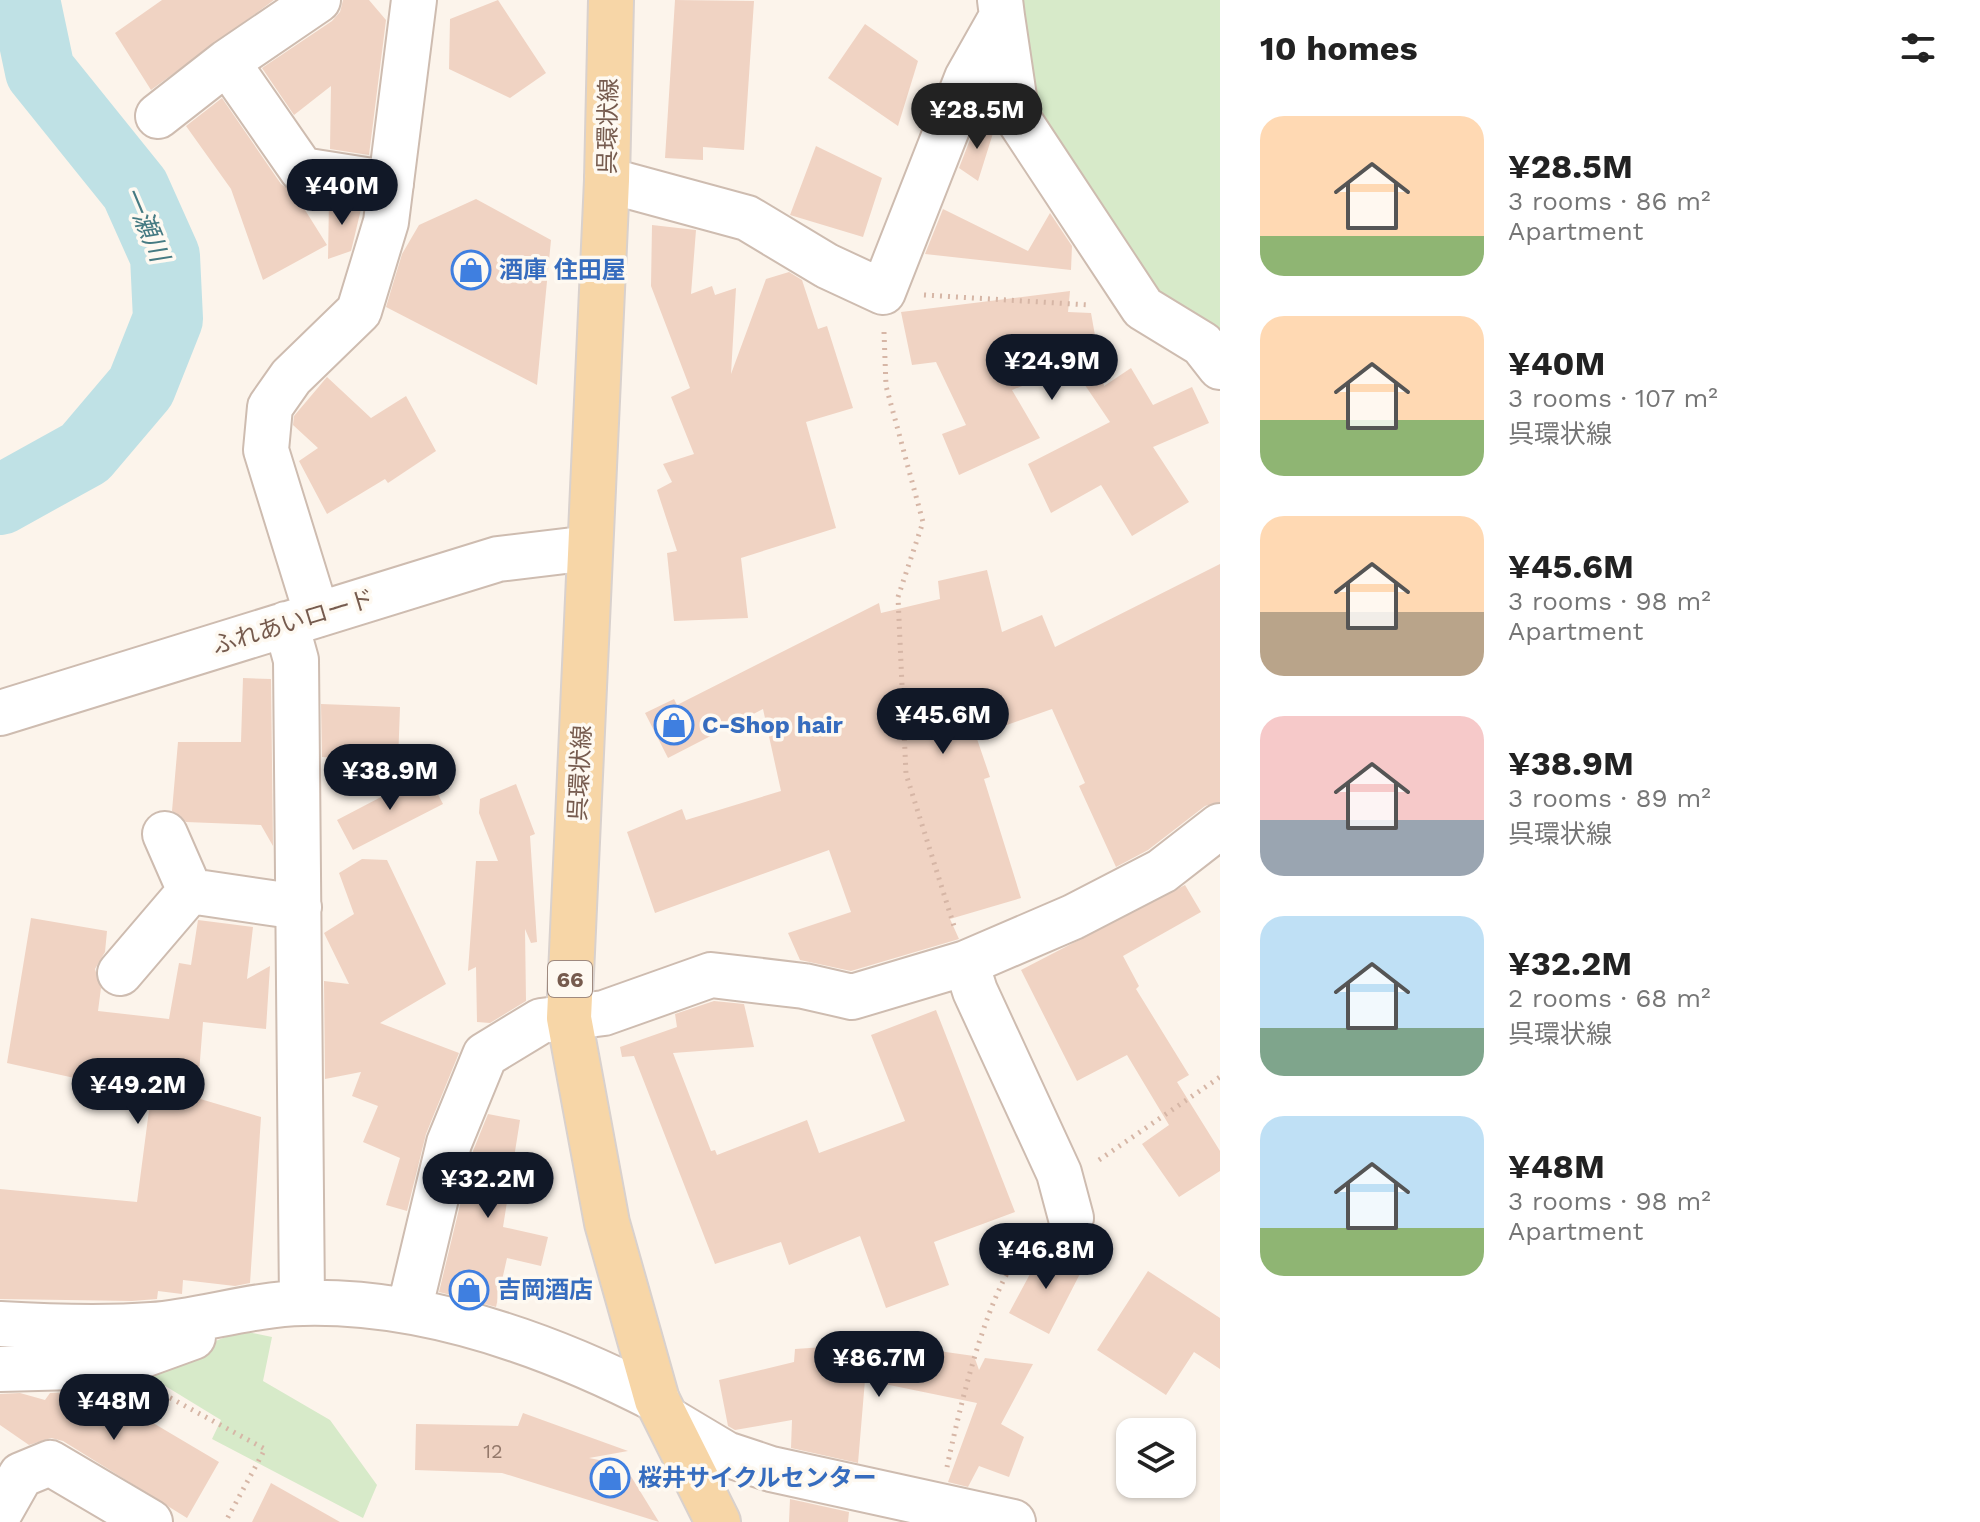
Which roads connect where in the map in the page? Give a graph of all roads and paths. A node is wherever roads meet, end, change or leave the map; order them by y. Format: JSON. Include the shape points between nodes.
{"nodes":[{"id":1,"x":318,"y":0,"type":"edge"},
{"id":2,"x":414,"y":0,"type":"edge"},
{"id":3,"x":611,"y":0,"type":"edge"},
{"id":4,"x":1001,"y":8,"type":"edge"},
{"id":5,"x":227,"y":62,"type":"junction"},
{"id":6,"x":158,"y":116,"type":"dead end"},
{"id":7,"x":607,"y":180,"type":"junction"},
{"id":8,"x":391,"y":184,"type":"junction"},
{"id":9,"x":883,"y":292,"type":"junction"},
{"id":10,"x":1143,"y":308,"type":"junction"},
{"id":11,"x":1220,"y":367,"type":"edge"},
{"id":12,"x":590,"y":548,"type":"junction"},
{"id":13,"x":302,"y":620,"type":"junction"},
{"id":14,"x":0,"y":713,"type":"edge"},
{"id":15,"x":1220,"y":826,"type":"edge"},
{"id":16,"x":165,"y":834,"type":"dead end"},
{"id":17,"x":190,"y":891,"type":"junction"},
{"id":18,"x":299,"y":907,"type":"junction"},
{"id":19,"x":966,"y":963,"type":"junction"},
{"id":20,"x":120,"y":973,"type":"dead end"},
{"id":21,"x":569,"y":1018,"type":"junction"},
{"id":22,"x":1220,"y":1077,"type":"edge"},
{"id":23,"x":1071,"y":1218,"type":"junction"},
{"id":24,"x":302,"y":1303,"type":"junction"},
{"id":25,"x":409,"y":1311,"type":"junction"},
{"id":26,"x":228,"y":1314,"type":"junction"},
{"id":27,"x":0,"y":1324,"type":"edge"},
{"id":28,"x":113,"y":1366,"type":"junction"},
{"id":29,"x":0,"y":1369,"type":"edge"},
{"id":30,"x":663,"y":1410,"type":"junction"},
{"id":31,"x":938,"y":1505,"type":"junction"},
{"id":32,"x":0,"y":1512,"type":"edge"},
{"id":33,"x":227,"y":1519,"type":"dead end"},
{"id":34,"x":150,"y":1522,"type":"edge"},
{"id":35,"x":718,"y":1522,"type":"edge"},
{"id":36,"x":1013,"y":1522,"type":"edge"}],
"edges":[{"from":1,"to":5,"type":"street"},
{"from":2,"to":8,"type":"street"},
{"from":3,"to":7,"type":"main road","name":"呉環状線","number":"66"},
{"from":4,"to":9,"type":"street","via":[[967,78]]},
{"from":4,"to":10,"type":"street","via":[[1017,117]]},
{"from":5,"to":6,"type":"street"},
{"from":5,"to":8,"type":"street","via":[[302,170]]},
{"from":7,"to":9,"type":"street","via":[[747,218]]},
{"from":7,"to":12,"type":"main road","name":"呉環状線","number":"66"},
{"from":8,"to":13,"type":"street","via":[[386,222],[359,311],[291,377],[270,407],[266,450]]},
{"from":9,"to":10,"type":"path"},
{"from":9,"to":19,"type":"path","via":[[886,386],[923,522],[898,597],[906,774]]},
{"from":10,"to":11,"type":"street","via":[[1202,344]]},
{"from":12,"to":13,"type":"street","name":"ふれあいロード","via":[[498,559]]},
{"from":12,"to":21,"type":"main road","name":"呉環状線","number":"66"},
{"from":13,"to":14,"type":"street","name":"ふれあいロード"},
{"from":13,"to":18,"type":"street","via":[[296,660]]},
{"from":15,"to":19,"type":"street","via":[[1162,871]]},
{"from":16,"to":17,"type":"street"},
{"from":17,"to":18,"type":"street"},
{"from":17,"to":20,"type":"street"},
{"from":18,"to":24,"type":"street"},
{"from":19,"to":21,"type":"street","via":[[852,997],[711,975],[604,1013]]},
{"from":19,"to":23,"type":"street","via":[[1059,1173]]},
{"from":21,"to":25,"type":"street","via":[[541,1021],[485,1055],[449,1143]]},
{"from":21,"to":30,"type":"main road","name":"呉環状線","number":"66","via":[[607,1223]]},
{"from":22,"to":23,"type":"path","via":[[1091,1166]]},
{"from":23,"to":31,"type":"path","via":[[1025,1245],[995,1301],[963,1393]]},
{"from":24,"to":25,"type":"street"},
{"from":24,"to":26,"type":"street"},
{"from":25,"to":30,"type":"street","via":[[526,1343],[609,1375]]},
{"from":26,"to":27,"type":"street","via":[[153,1325]]},
{"from":26,"to":28,"type":"street","via":[[191,1338]]},
{"from":28,"to":29,"type":"street"},
{"from":28,"to":33,"type":"path","via":[[265,1449]]},
{"from":30,"to":31,"type":"street","via":[[726,1454],[771,1469]]},
{"from":30,"to":35,"type":"main road","name":"呉環状線","number":"66"},
{"from":31,"to":36,"type":"street"},
{"from":32,"to":34,"type":"street","via":[[21,1475],[50,1463]]}]}
